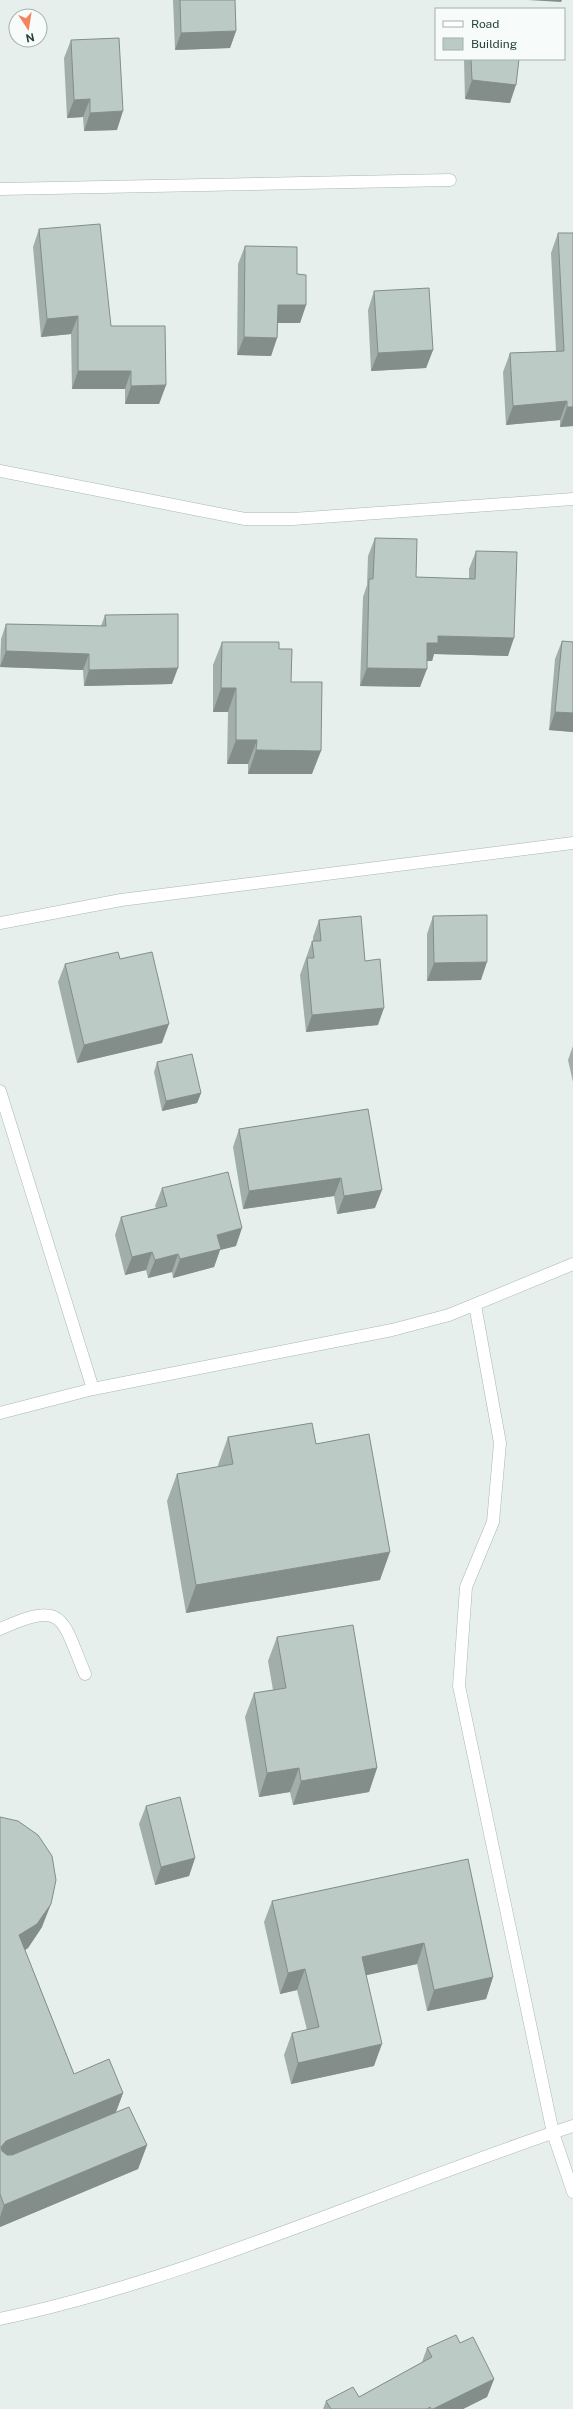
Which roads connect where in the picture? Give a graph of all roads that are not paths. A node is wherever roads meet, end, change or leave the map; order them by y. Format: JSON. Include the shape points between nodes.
{"nodes":[{"id":1,"x":450,"y":180,"type":"dead end"},
{"id":2,"x":0,"y":190,"type":"edge"},
{"id":3,"x":0,"y":470,"type":"edge"},
{"id":4,"x":573,"y":499,"type":"edge"},
{"id":5,"x":573,"y":843,"type":"edge"},
{"id":6,"x":0,"y":923,"type":"edge"},
{"id":7,"x":0,"y":1091,"type":"edge"},
{"id":8,"x":573,"y":1264,"type":"edge"},
{"id":9,"x":475,"y":1305,"type":"junction"},
{"id":10,"x":93,"y":1389,"type":"junction"},
{"id":11,"x":0,"y":1413,"type":"edge"},
{"id":12,"x":0,"y":1629,"type":"edge"},
{"id":13,"x":85,"y":1674,"type":"dead end"},
{"id":14,"x":573,"y":2126,"type":"edge"},
{"id":15,"x":552,"y":2133,"type":"junction"},
{"id":16,"x":573,"y":2192,"type":"edge"},
{"id":17,"x":0,"y":2319,"type":"edge"}],
"edges":[{"from":1,"to":2,"type":"street"},
{"from":3,"to":4,"type":"street","via":[[245,519],[293,519]]},
{"from":5,"to":6,"type":"street","via":[[121,900]]},
{"from":7,"to":10,"type":"street"},
{"from":8,"to":9,"type":"street"},
{"from":9,"to":10,"type":"street","via":[[449,1315],[392,1330]]},
{"from":9,"to":15,"type":"street","via":[[500,1443],[493,1522],[466,1587],[459,1686]]},
{"from":10,"to":11,"type":"street"},
{"from":12,"to":13,"type":"street","via":[[32,1616],[51,1615],[59,1618]]},
{"from":14,"to":15,"type":"street"},
{"from":15,"to":16,"type":"street"},
{"from":15,"to":17,"type":"street","via":[[197,2262]]}]}
